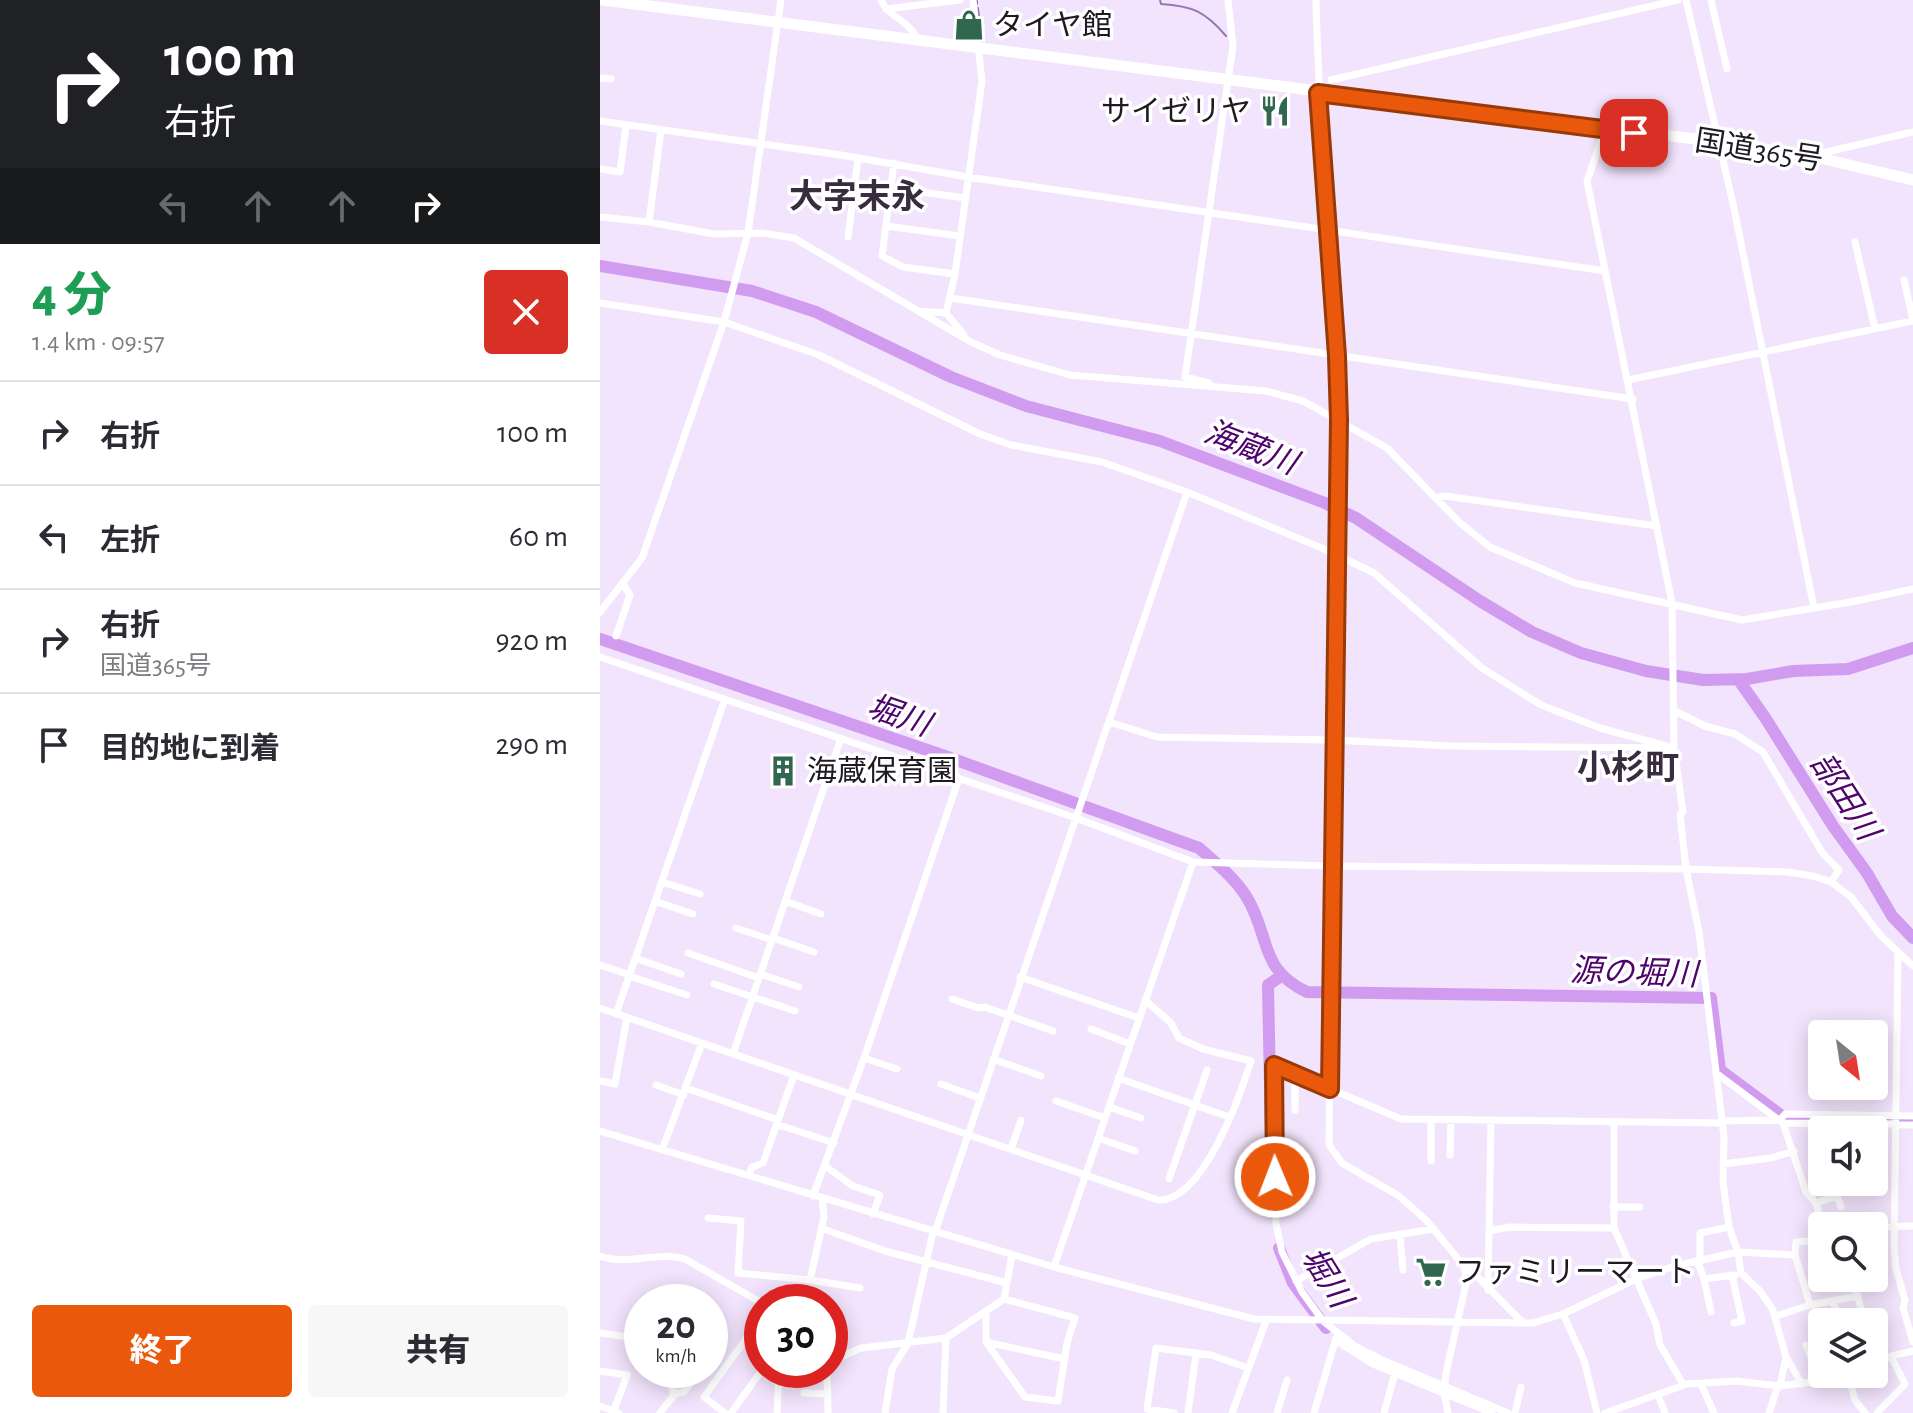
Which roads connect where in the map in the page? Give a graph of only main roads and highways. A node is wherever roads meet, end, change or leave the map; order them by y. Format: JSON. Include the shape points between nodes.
{"nodes":[{"id":1,"x":603,"y":0,"type":"edge"},
{"id":2,"x":619,"y":1,"type":"edge"},
{"id":3,"x":1913,"y":180,"type":"edge"}],
"edges":[{"from":1,"to":2,"type":"highway","name":"国道365号"},
{"from":2,"to":3,"type":"highway","name":"国道365号","via":[[1719,142]]}]}
